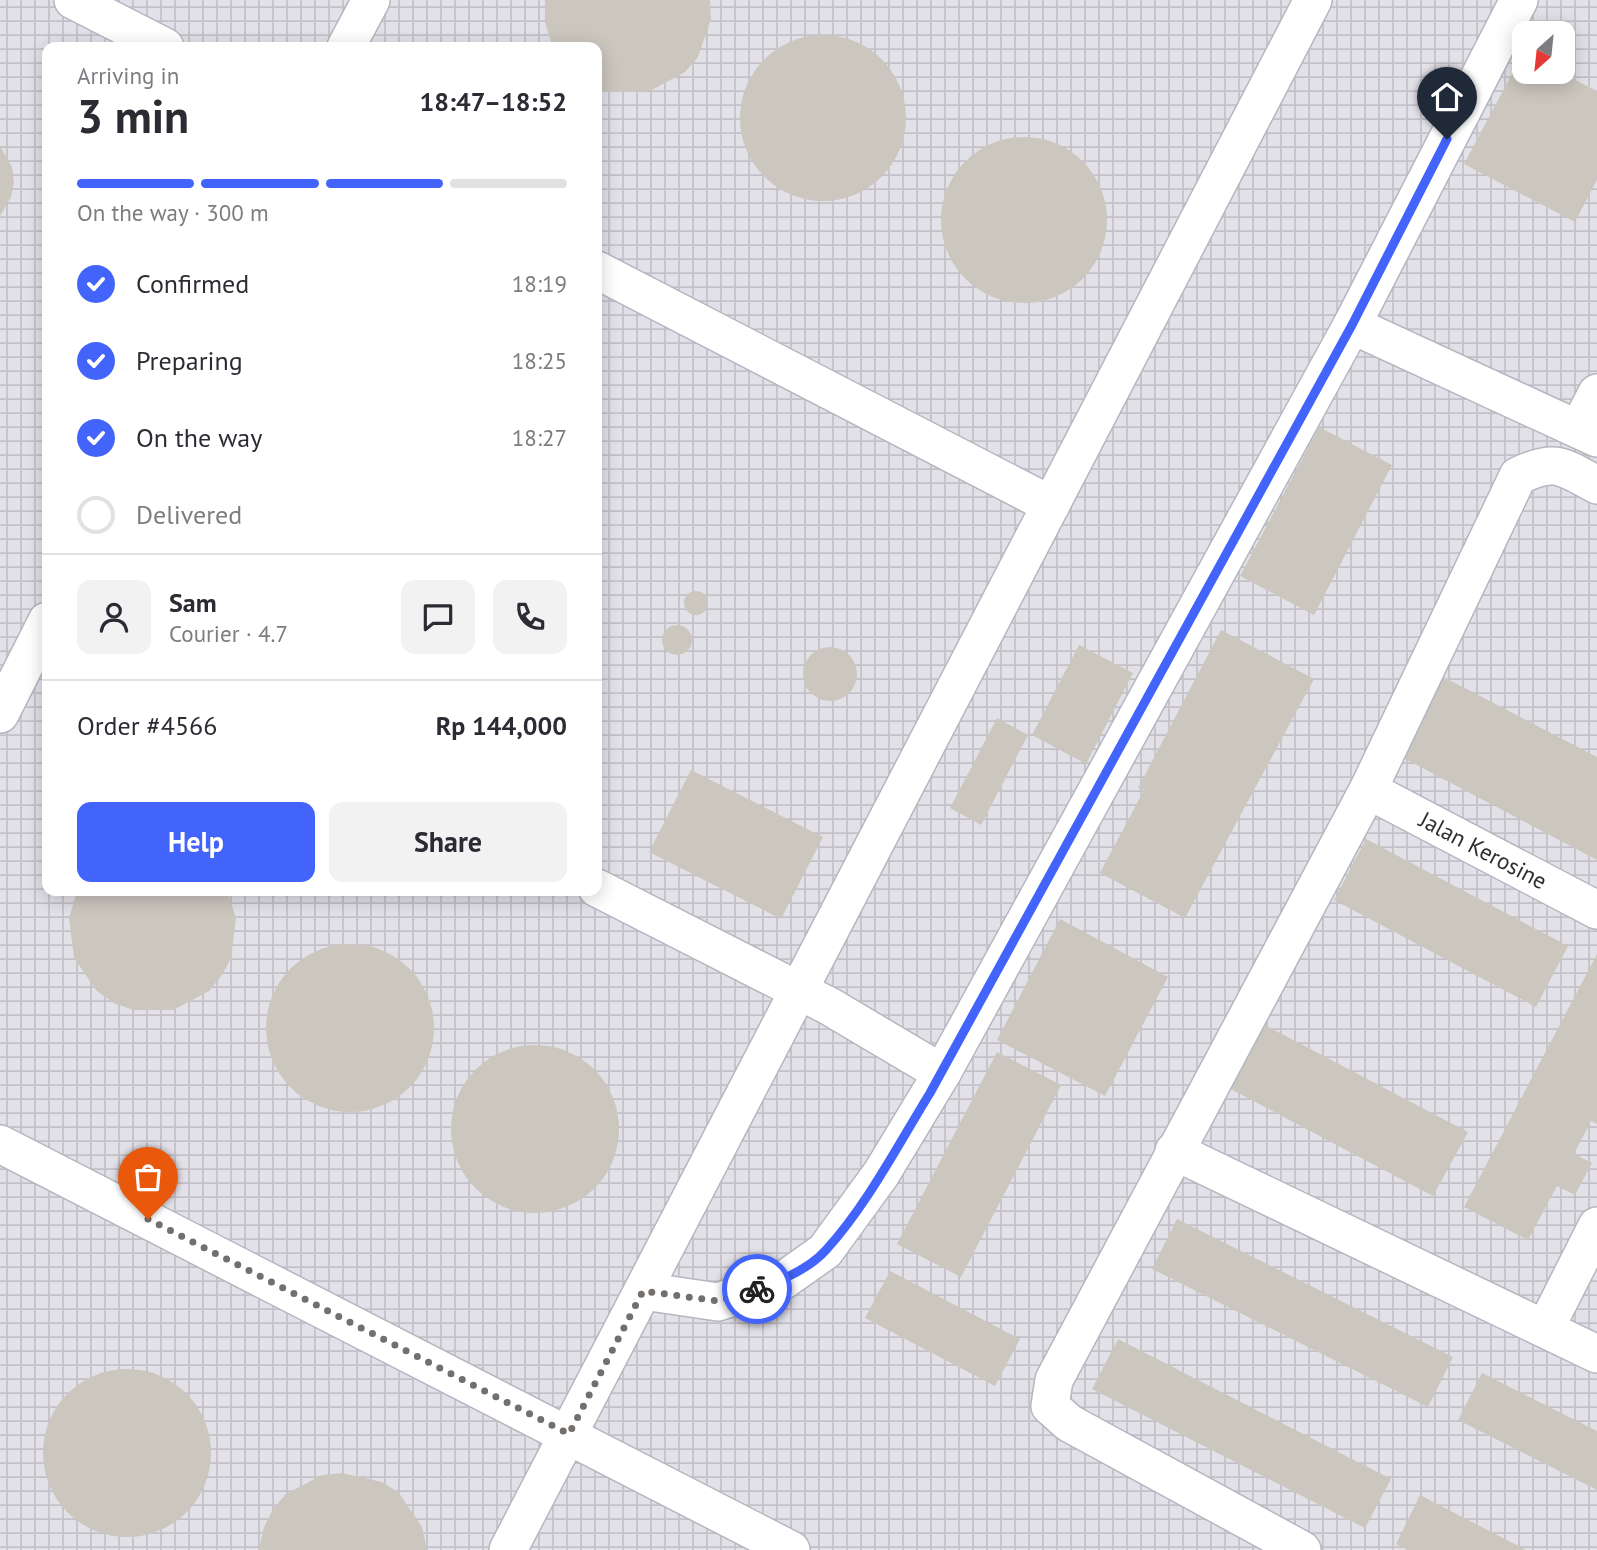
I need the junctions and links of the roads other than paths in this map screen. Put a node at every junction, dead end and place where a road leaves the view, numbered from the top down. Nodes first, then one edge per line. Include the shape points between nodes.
1 (73, 0) edge
2 (371, 0) edge
3 (1313, 0) edge
4 (1519, 0) edge
5 (155, 42) edge
6 (349, 42) edge
7 (602, 273) edge
8 (1352, 325) junction
9 (1597, 393) edge
10 (1588, 433) edge
11 (1582, 476) edge
12 (1051, 505) junction
13 (42, 631) edge
14 (0, 714) edge
15 (1368, 790) junction
16 (602, 891) edge
17 (1597, 909) edge
18 (798, 992) junction
19 (942, 1073) junction
20 (0, 1144) edge
21 (1174, 1150) junction
22 (1597, 1226) edge
23 (643, 1291) junction
24 (1546, 1327) junction
25 (1597, 1354) edge
26 (569, 1434) junction
27 (508, 1550) edge
28 (791, 1550) edge
29 (1302, 1550) edge

1 - 5 lane
2 - 6 lane
3 - 12 lane
4 - 8 lane
7 - 12 lane
8 - 10 lane
8 - 19 lane
9 - 10 lane
11 - 15 lane via 1542,464 1518,476
12 - 18 lane
13 - 14 lane
15 - 17 lane, Jalan Kerosine
15 - 21 lane
16 - 18 lane
18 - 19 lane
18 - 23 lane
19 - 23 lane via 881,1174 825,1251 784,1280 718,1301
20 - 26 lane
21 - 24 lane
21 - 29 lane via 1054,1380 1050,1406 1090,1437
22 - 24 lane
23 - 26 lane
24 - 25 lane
26 - 27 lane
26 - 28 lane

